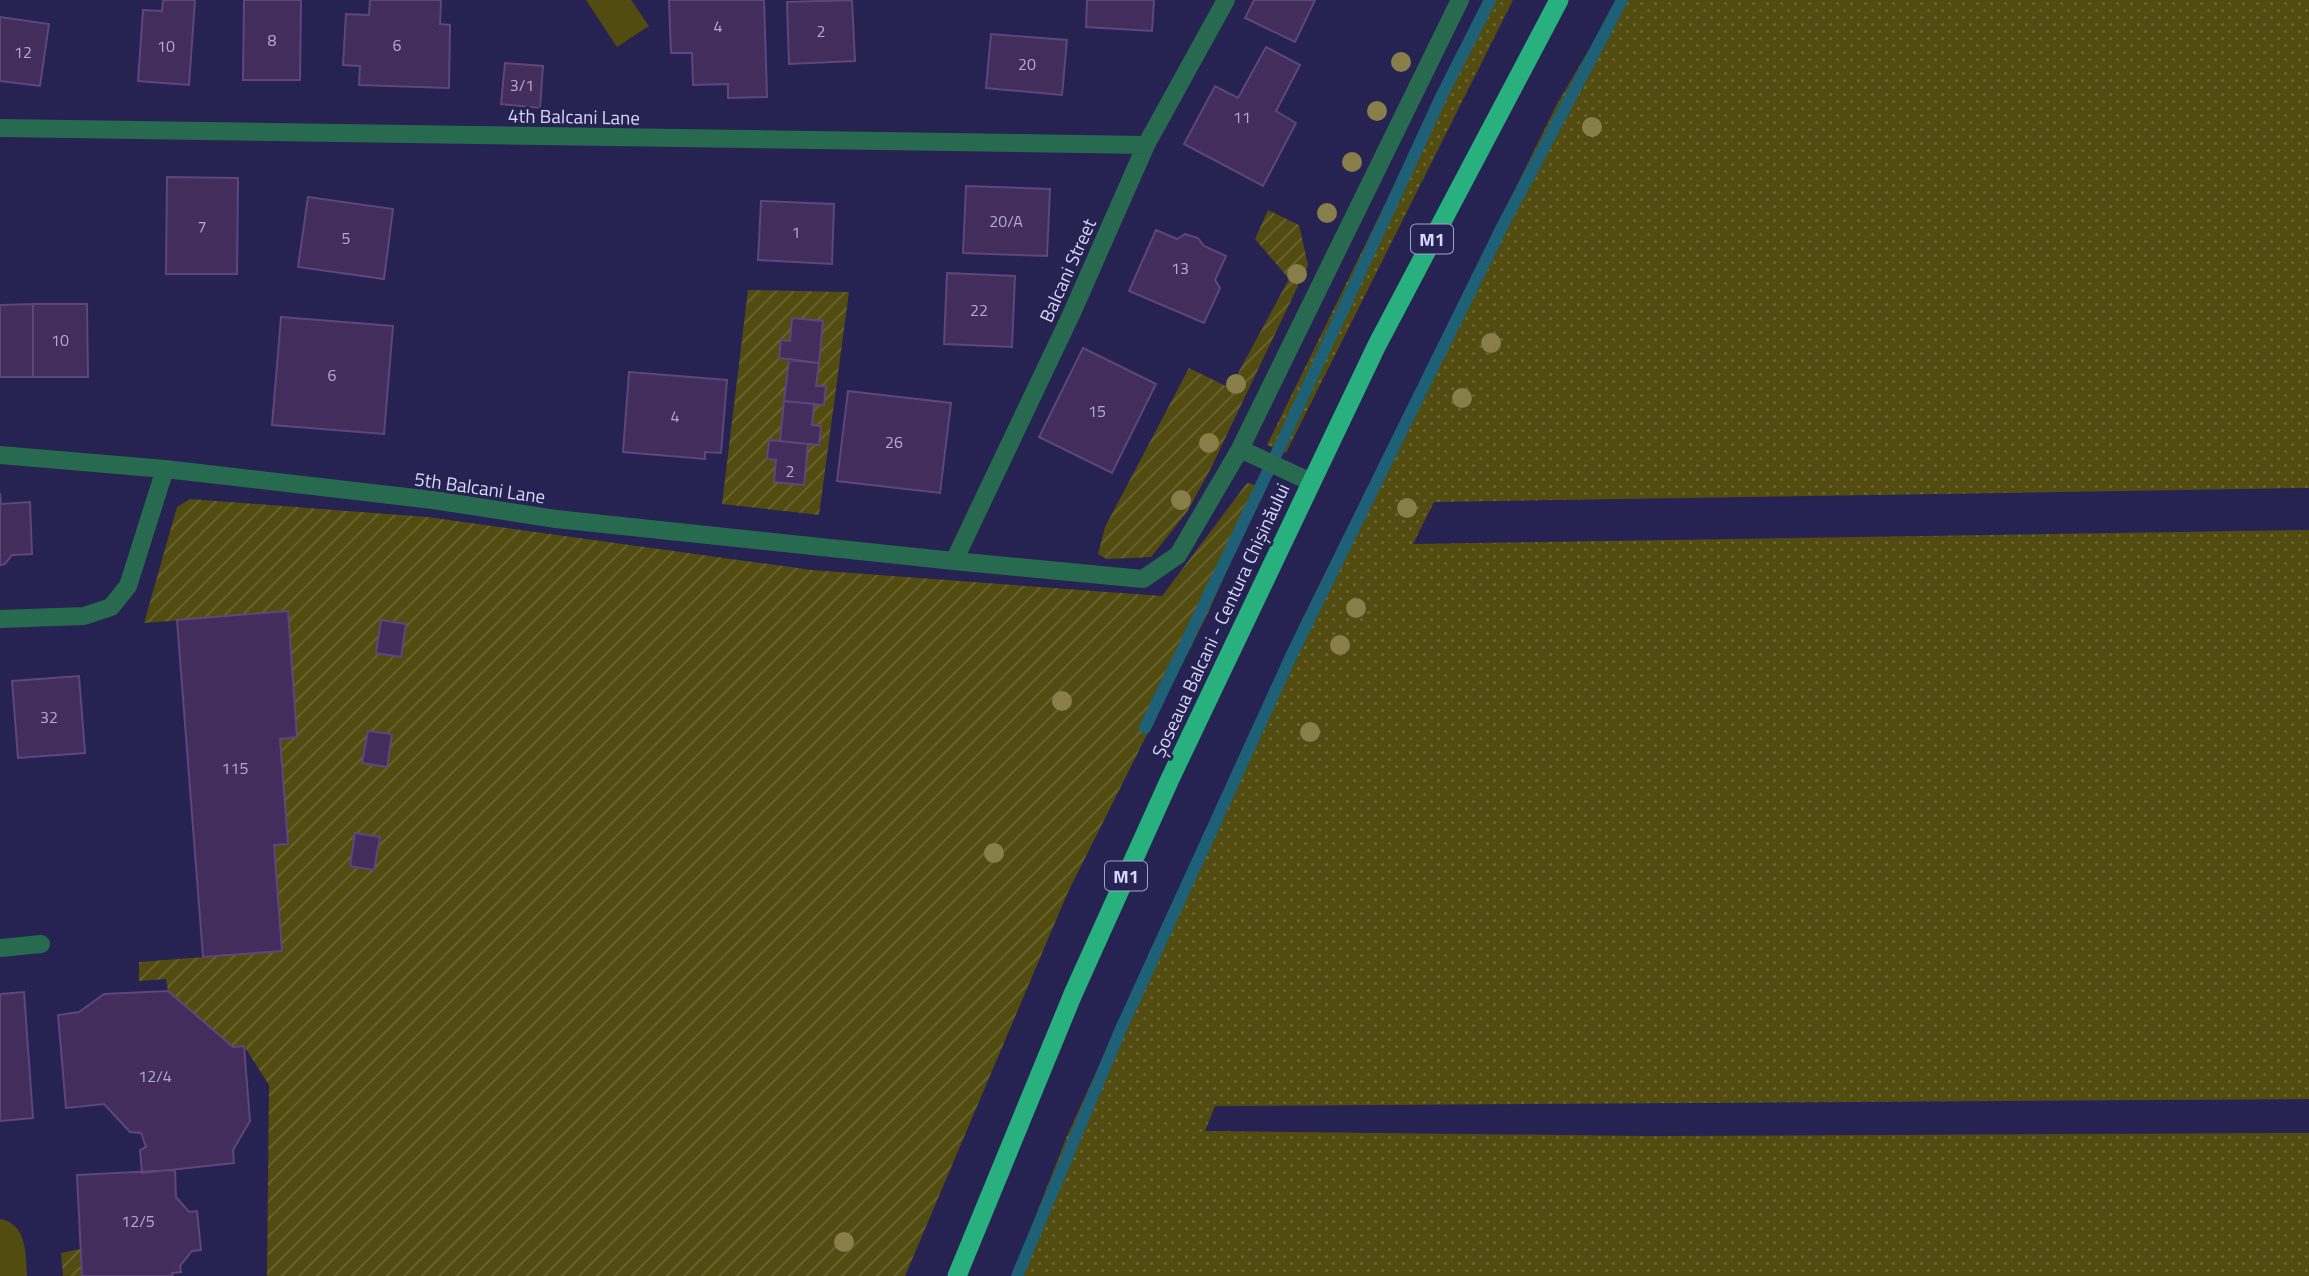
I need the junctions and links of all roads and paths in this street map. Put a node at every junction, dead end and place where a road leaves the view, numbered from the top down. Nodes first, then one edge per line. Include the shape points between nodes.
1 (1226, 0) edge
2 (1460, 0) edge
3 (1559, 0) edge
4 (0, 128) edge
5 (1146, 145) junction
6 (1248, 453) junction
7 (0, 455) edge
8 (165, 469) junction
9 (1311, 482) junction
10 (954, 561) junction
11 (0, 619) edge
12 (41, 944) dead end
13 (0, 948) edge
14 (957, 1276) edge

1 - 5 street, Balcani Street
2 - 6 street, 5th Balcani Lane
3 - 9 highway, Șoseaua Balcani - Centura Chișinăului / M1 via 1377,345
4 - 5 street, 4th Balcani Lane
5 - 10 street, Balcani Street
6 - 9 street
6 - 10 street, 5th Balcani Lane via 1178,555 1143,579
7 - 8 street, 5th Balcani Lane
8 - 10 street, 5th Balcani Lane via 556,519
8 - 11 street via 128,586 111,607 84,616
9 - 14 highway, Șoseaua Balcani - Centura Chișinăului / M1 via 1073,994
12 - 13 street

